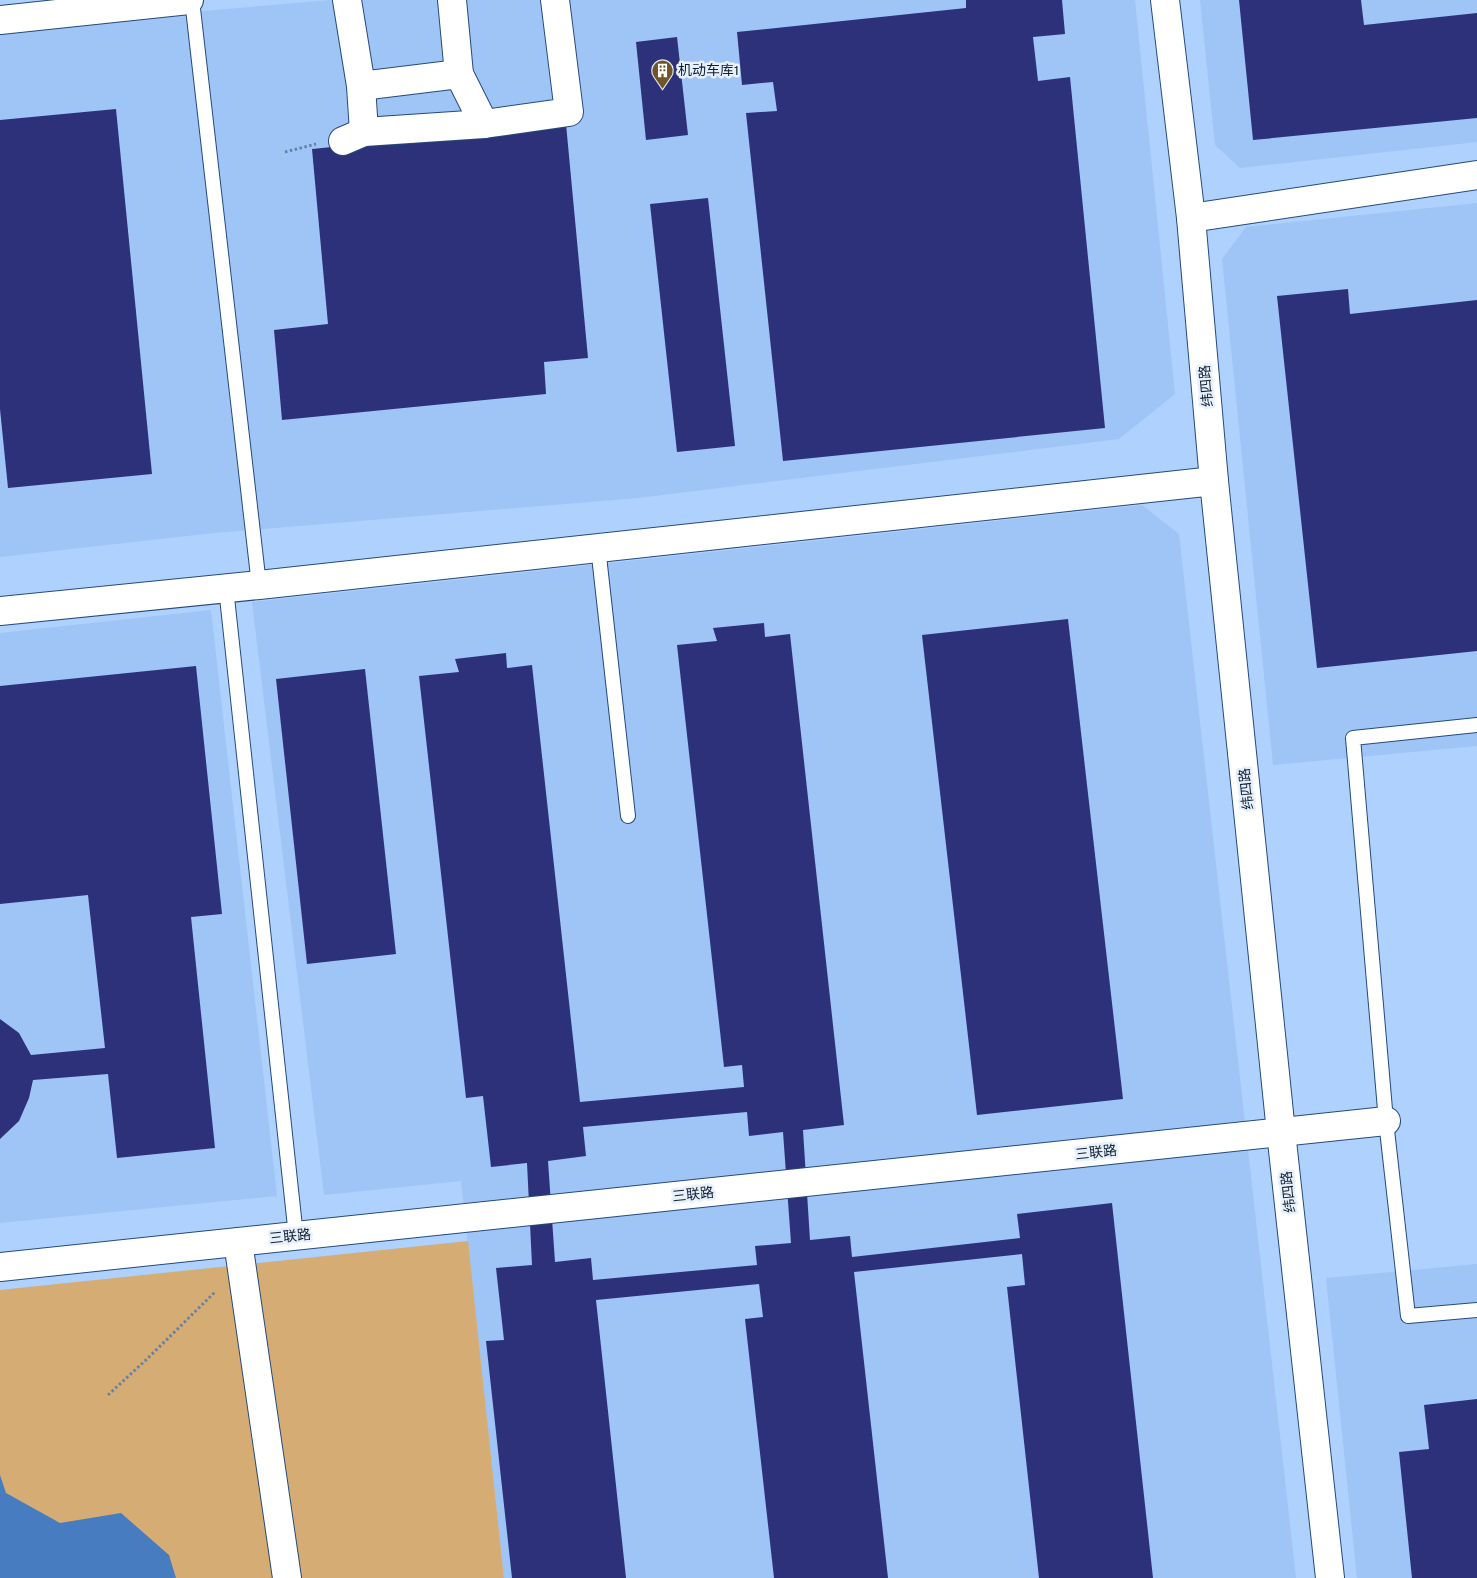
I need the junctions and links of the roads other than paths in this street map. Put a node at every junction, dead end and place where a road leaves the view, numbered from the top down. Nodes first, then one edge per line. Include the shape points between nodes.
1 (190, 0) edge
2 (346, 0) edge
3 (452, 0) edge
4 (555, 0) edge
5 (1165, 0) edge
6 (0, 20) edge
7 (460, 74) junction
8 (361, 86) junction
9 (484, 124) junction
10 (1477, 175) edge
11 (1191, 218) junction
12 (1214, 480) junction
13 (598, 548) junction
14 (259, 585) junction
15 (226, 588) junction
16 (0, 611) edge
17 (1477, 725) edge
18 (628, 816) dead end
19 (1386, 1121) junction
20 (1281, 1132) junction
21 (296, 1236) junction
22 (238, 1242) junction
23 (0, 1267) edge
24 (1477, 1310) edge
25 (287, 1578) edge
26 (1330, 1578) edge

1 - 6 street
1 - 14 lane
2 - 8 street
3 - 7 street
4 - 9 street via 569,112
5 - 11 street, 纬四路
7 - 8 street
7 - 9 street
8 - 9 street via 353,137
10 - 11 street
11 - 12 street, 纬四路
12 - 13 street
12 - 20 street, 纬四路
13 - 14 street
13 - 18 lane
14 - 15 street
15 - 16 street
15 - 21 lane
17 - 19 lane via 1354,738
19 - 20 street, 三联路
19 - 24 lane via 1408,1316
20 - 21 street, 三联路
20 - 26 street, 纬四路
21 - 22 street, 三联路
22 - 23 street, 三联路
22 - 25 street

